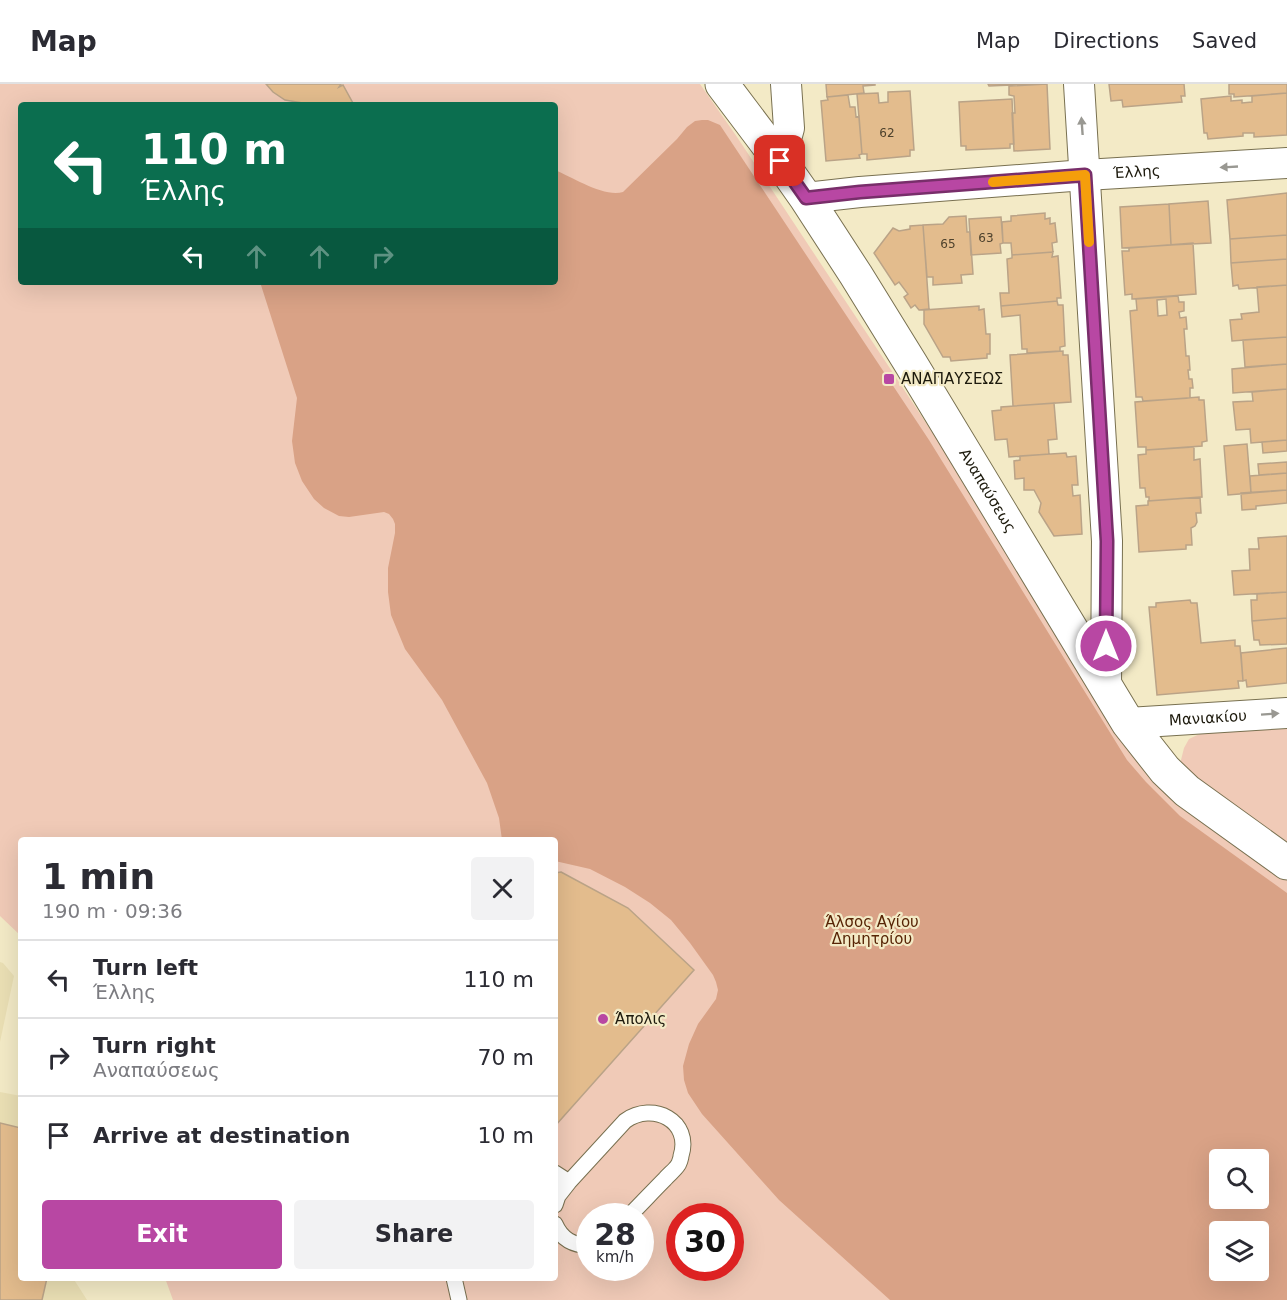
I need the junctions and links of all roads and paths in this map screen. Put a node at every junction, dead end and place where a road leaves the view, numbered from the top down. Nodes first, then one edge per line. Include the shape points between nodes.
1 (722, 84) edge
2 (786, 84) edge
3 (1079, 84) edge
4 (780, 161) junction
5 (1287, 163) edge
6 (1085, 175) junction
7 (806, 198) junction
8 (1106, 688) junction
9 (1287, 713) edge
10 (1128, 723) junction
11 (1287, 863) edge
12 (558, 1175) edge
13 (569, 1182) junction
14 (558, 1196) edge
15 (642, 1203) edge
16 (558, 1230) edge
17 (576, 1245) edge
18 (455, 1281) edge
19 (459, 1300) edge

1 - 4 street, Αναπαύσεως
2 - 4 street via 789,128
6 -> 3 street
4 - 7 street, Αναπαύσεως
5 -> 6 street, Έλλης
6 - 7 street, Έλλης
6 - 8 street via 1107,541
7 - 8 street, Αναπαύσεως
8 - 10 street, Αναπαύσεως
10 -> 9 street, Μανιακίου
10 - 11 street, Αναπαύσεως via 1187,791
12 - 13 lane
13 - 14 lane
13 - 15 lane via 625,1120 644,1112 655,1113 678,1128 683,1149 679,1164
16 - 17 lane
18 - 19 lane

